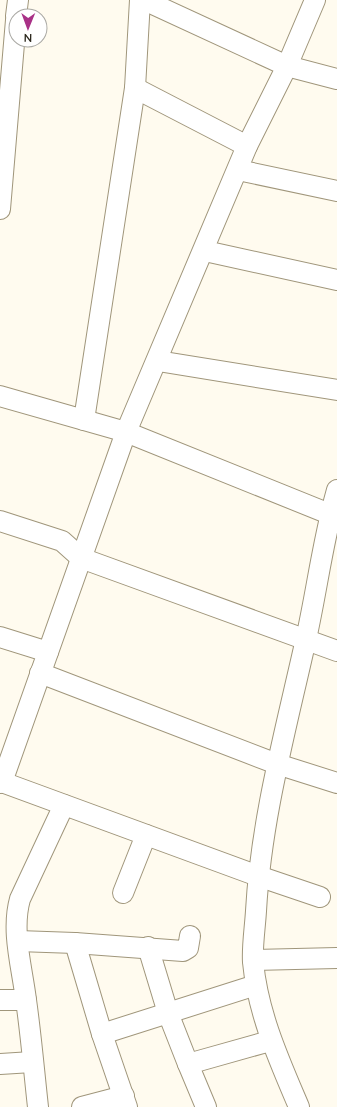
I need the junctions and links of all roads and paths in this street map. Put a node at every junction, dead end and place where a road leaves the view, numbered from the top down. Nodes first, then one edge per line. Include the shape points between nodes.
1 (140, 0) edge
2 (144, 0) edge
3 (315, 0) edge
4 (14, 48) edge
5 (287, 66) junction
6 (337, 79) edge
7 (135, 88) junction
8 (247, 146) junction
9 (238, 170) junction
10 (337, 191) edge
11 (0, 209) edge
12 (205, 251) junction
13 (337, 280) edge
14 (158, 361) junction
15 (337, 390) edge
16 (0, 396) edge
17 (84, 420) junction
18 (126, 432) junction
19 (337, 490) edge
20 (334, 516) edge
21 (0, 521) edge
22 (81, 558) junction
23 (0, 637) edge
24 (306, 639) junction
25 (337, 651) edge
26 (48, 652) junction
27 (40, 673) junction
28 (277, 764) junction
29 (1, 782) edge
30 (337, 783) edge
31 (64, 805) junction
32 (146, 835) junction
33 (258, 876) junction
34 (123, 893) dead end
35 (320, 897) dead end
36 (190, 936) dead end
37 (18, 942) junction
38 (75, 943) junction
39 (148, 947) junction
40 (337, 958) edge
41 (253, 960) junction
42 (256, 985) junction
43 (0, 1000) edge
44 (26, 1000) junction
45 (168, 1013) junction
46 (102, 1034) junction
47 (270, 1041) junction
48 (32, 1062) junction
49 (0, 1064) edge
50 (188, 1064) junction
51 (126, 1102) edge
52 (38, 1107) edge
53 (82, 1107) edge
54 (206, 1107) edge
55 (299, 1107) edge

1 - 7 street
2 - 5 street
3 - 5 street
4 - 11 street
5 - 6 street
5 - 8 street
7 - 8 street
7 - 17 street
8 - 9 street
9 - 10 street
9 - 12 street
12 - 13 street
12 - 14 street
14 - 15 street
14 - 18 street
16 - 17 street
17 - 18 street
18 - 20 street
18 - 22 street
19 - 20 street
20 - 24 street
21 - 22 street via 62,541
22 - 24 street
22 - 26 street
23 - 26 street
24 - 25 street
24 - 28 street
26 - 27 street
27 - 28 street
27 - 29 street
28 - 30 street
28 - 33 street
29 - 31 street
31 - 32 street
31 - 37 street via 20,899 17,908
32 - 33 street
32 - 34 street
33 - 35 street
33 - 41 street
36 - 39 street via 188,948 183,951
37 - 38 street
37 - 44 street
38 - 39 street
38 - 46 street
39 - 45 street
40 - 41 street
41 - 42 street
42 - 45 street
42 - 47 street
43 - 44 street
44 - 48 street
45 - 46 street
45 - 50 street
46 - 51 street
47 - 50 street
47 - 55 street
48 - 49 street
48 - 52 street
50 - 54 street
51 - 53 street

